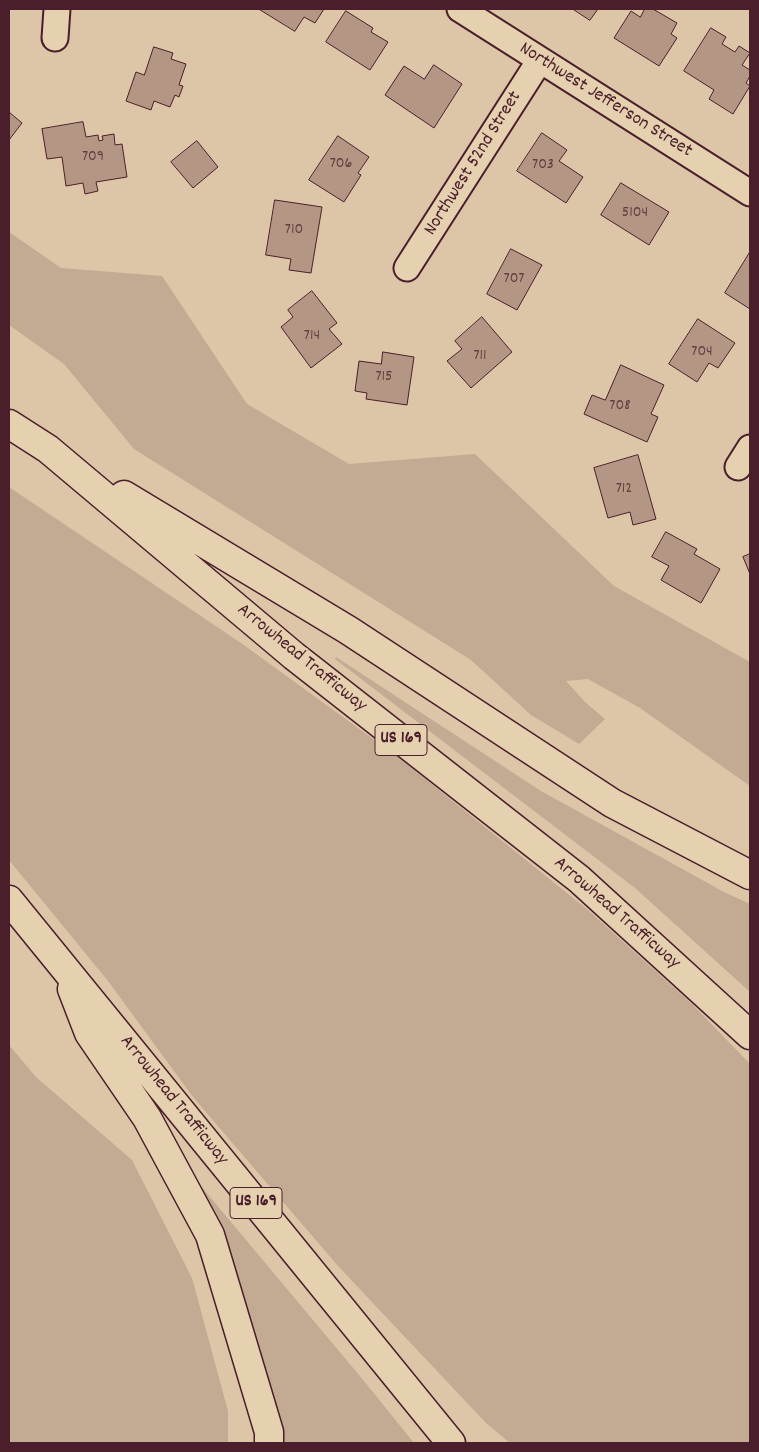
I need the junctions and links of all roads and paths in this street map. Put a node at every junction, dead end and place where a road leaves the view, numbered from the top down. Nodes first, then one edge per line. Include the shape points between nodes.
1 (57, 9) edge
2 (460, 9) edge
3 (56, 38) dead end
4 (540, 60) junction
5 (750, 193) edge
6 (407, 268) dead end
7 (9, 424) edge
8 (48, 449) junction
9 (750, 875) edge
10 (9, 900) edge
11 (63, 966) junction
12 (750, 1035) edge
13 (451, 1442) edge
14 (269, 1443) edge

1 - 3 street
2 - 4 street, Northwest Jefferson Street
4 - 5 street, Northwest Jefferson Street
4 - 6 street, Northwest 52nd Street
7 - 8 highway, Arrowhead Trafficway / US 169
8 - 9 highway via 348,630 612,803
8 - 12 highway, Arrowhead Trafficway / US 169 via 294,656 579,879
10 - 11 highway, Arrowhead Trafficway / US 169
11 - 13 highway, Arrowhead Trafficway / US 169
11 - 14 highway via 89,1033 146,1118 210,1235 269,1432

